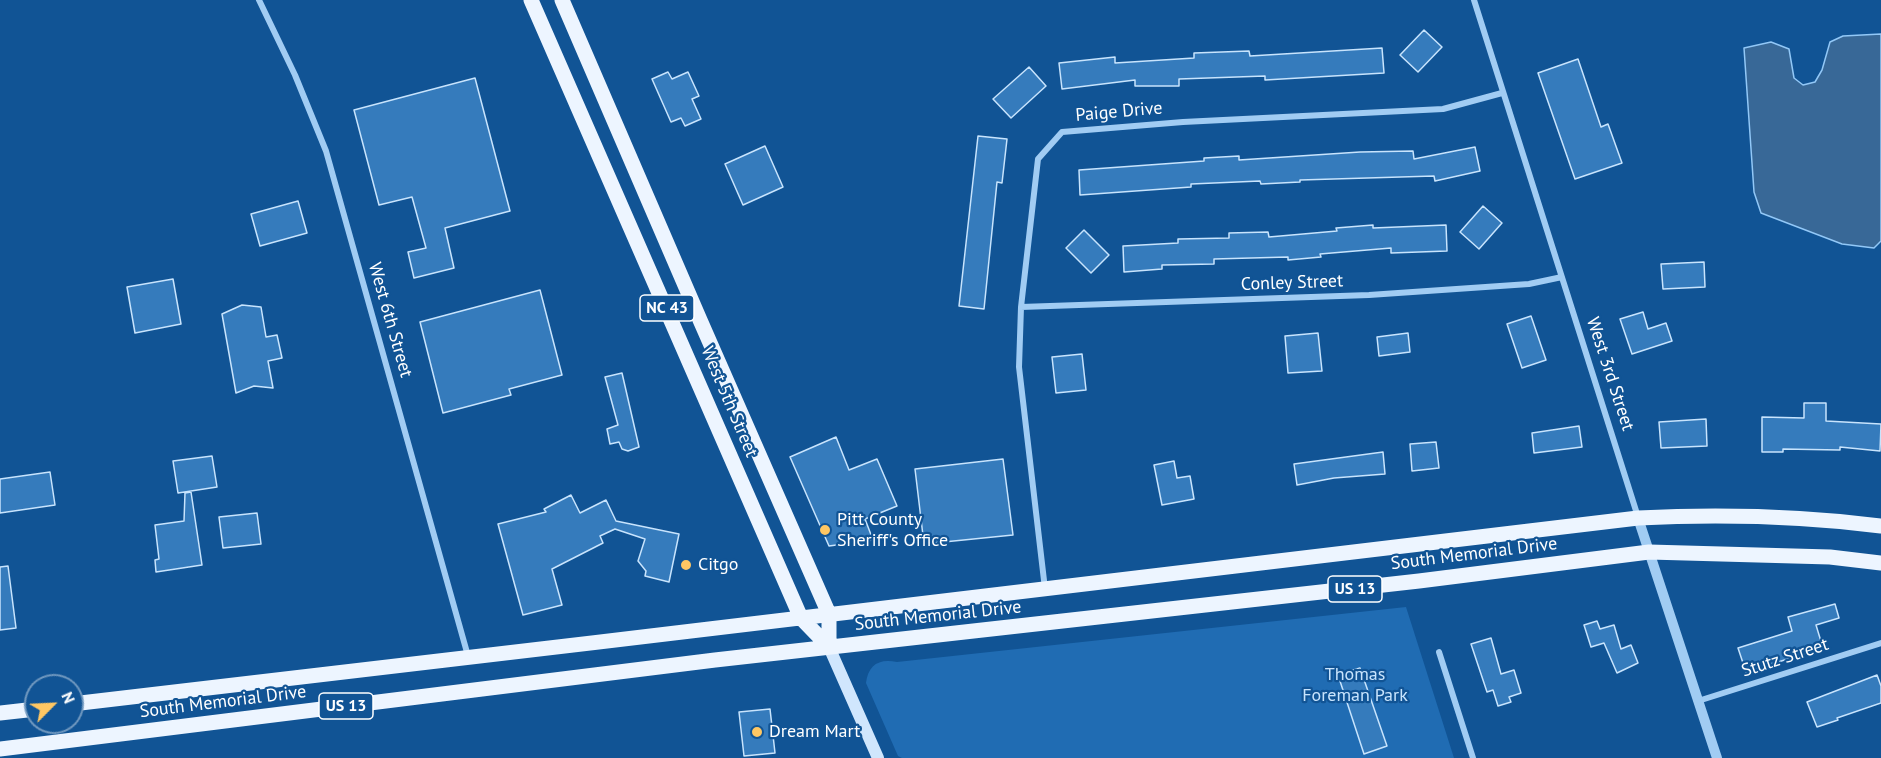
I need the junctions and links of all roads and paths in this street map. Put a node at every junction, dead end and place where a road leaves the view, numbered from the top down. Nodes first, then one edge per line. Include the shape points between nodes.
1 (259, 0) edge
2 (531, 0) edge
3 (562, 0) edge
4 (1474, 0) edge
5 (1502, 93) junction
6 (1562, 277) junction
7 (1022, 307) junction
8 (1638, 518) junction
9 (1881, 526) edge
10 (1649, 552) junction
11 (1881, 564) edge
12 (1045, 590) junction
13 (829, 614) junction
14 (801, 618) junction
15 (1881, 643) edge
16 (829, 647) junction
17 (1439, 652) dead end
18 (468, 657) junction
19 (1698, 701) junction
20 (84, 703) edge
21 (24, 710) edge
22 (0, 713) edge
23 (0, 749) edge
24 (878, 758) edge
25 (1473, 758) edge
26 (1717, 758) edge

1 - 18 street, West 6th Street via 326,151
2 - 14 main road, West 5th Street / NC 43
3 - 13 main road, West 5th Street / NC 43
4 - 5 street, West 3rd Street
5 - 6 street, West 3rd Street
5 - 7 street, Paige Drive via 1443,109 1062,132 1038,159
6 - 7 street, Conley Street via 1529,284 1369,295
6 - 8 street, West 3rd Street
7 - 12 street, Paige Drive via 1019,367
8 - 9 main road, South Memorial Drive / US 13 via 1687,515
8 - 10 street, West 3rd Street
8 - 12 main road, South Memorial Drive / US 13
10 - 11 main road, South Memorial Drive / US 13 via 1830,557
10 - 16 main road, South Memorial Drive / US 13 via 1419,582
10 - 19 street, West 3rd Street
12 - 13 main road, South Memorial Drive / US 13
13 - 14 main road, South Memorial Drive / US 13
13 - 16 main road, West 5th Street / NC 43
14 - 16 main road, West 5th Street
14 - 18 main road, South Memorial Drive / US 13
15 - 19 street, Stutz Street
16 - 23 main road, South Memorial Drive / US 13
16 - 24 main road, West 5th Street
17 - 25 street
18 - 20 main road, South Memorial Drive / US 13
19 - 26 street, West 3rd Street
21 - 22 main road

